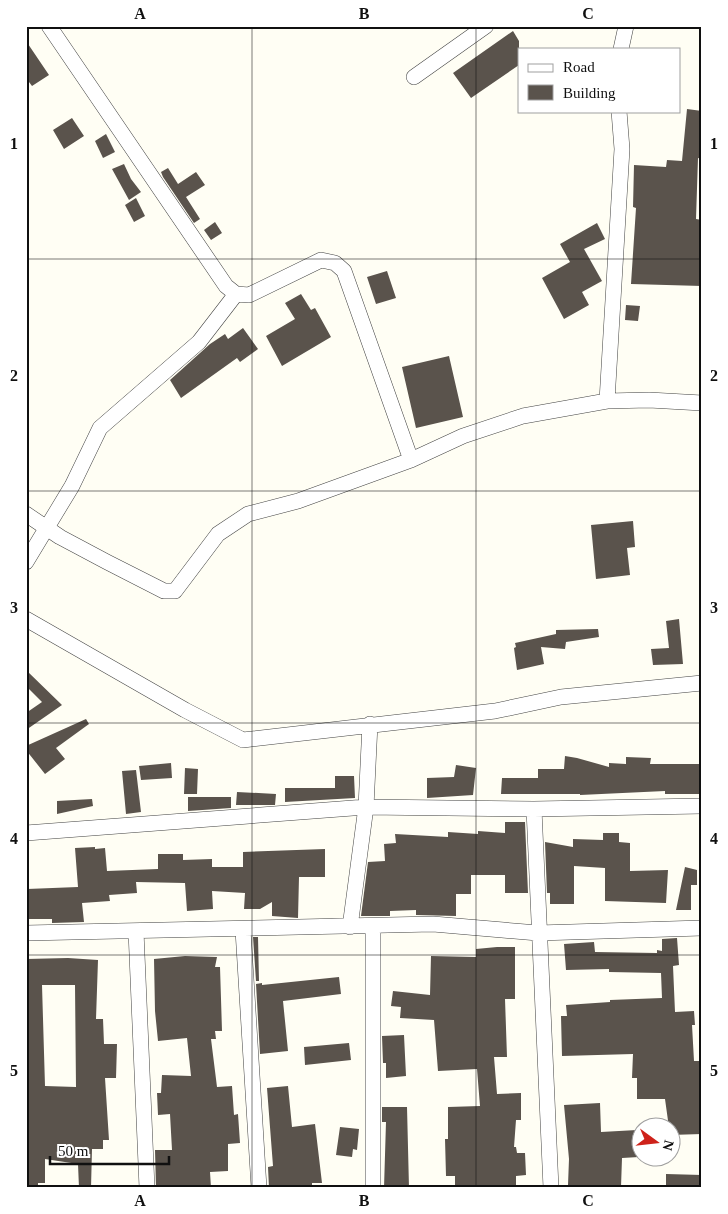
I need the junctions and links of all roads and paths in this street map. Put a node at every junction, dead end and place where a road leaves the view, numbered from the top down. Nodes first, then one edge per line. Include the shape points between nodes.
1 (49, 26) edge
2 (486, 26) edge
3 (626, 26) edge
4 (621, 48) edge
5 (414, 77) dead end
6 (619, 112) edge
7 (236, 294) junction
8 (607, 402) junction
9 (702, 403) edge
10 (411, 460) junction
11 (26, 514) edge
12 (47, 528) junction
13 (26, 562) edge
14 (26, 618) edge
15 (702, 683) edge
16 (370, 724) junction
17 (702, 806) edge
18 (366, 807) junction
19 (534, 809) junction
20 (26, 833) edge
21 (350, 927) junction
22 (373, 927) junction
23 (702, 928) edge
24 (243, 930) junction
25 (136, 931) junction
26 (26, 933) edge
27 (538, 934) junction
28 (147, 1188) edge
29 (259, 1188) edge
30 (373, 1188) edge
31 (551, 1188) edge

1 - 7 street via 226,286
2 - 5 street
3 - 4 street
6 - 8 street via 622,149
7 - 10 street via 249,295 321,260 335,263 344,271
7 - 12 street via 199,342 100,428
8 - 9 street
8 - 10 street via 523,416 463,436
10 - 12 street via 298,501 248,514 218,534 175,591 164,591
11 - 12 street
12 - 13 street
14 - 16 street via 243,740
15 - 16 street via 561,697 495,711
16 - 18 street
17 - 19 street
18 - 19 street
18 - 20 street
18 - 21 street
19 - 27 street
21 - 22 street
21 - 24 street
22 - 27 street via 433,924
22 - 30 street
23 - 27 street
24 - 25 street
24 - 29 street
25 - 26 street
25 - 28 street
27 - 31 street

